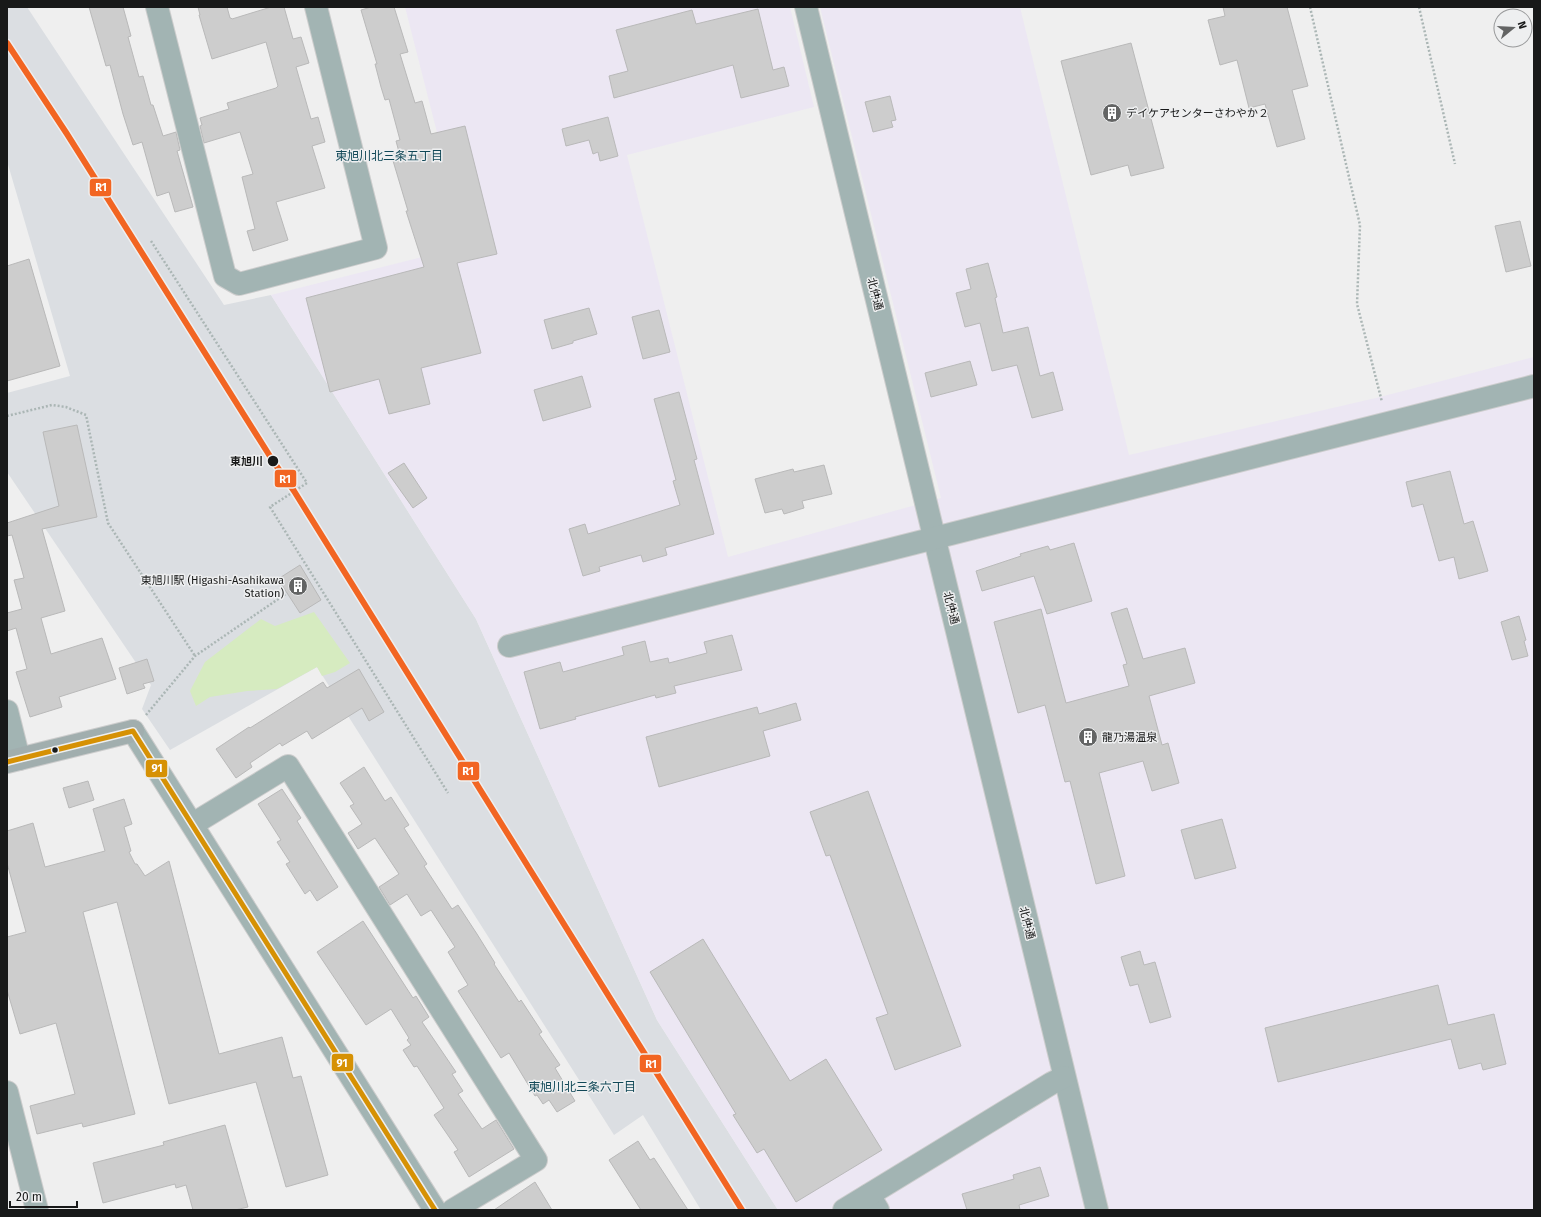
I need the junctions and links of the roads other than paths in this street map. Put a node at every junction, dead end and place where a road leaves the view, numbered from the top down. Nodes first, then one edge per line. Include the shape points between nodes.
1 (157, 7) edge
2 (316, 7) edge
3 (806, 7) edge
4 (1534, 386) edge
5 (934, 538) junction
6 (509, 646) dead end
7 (7, 711) edge
8 (133, 731) joint
9 (13, 761) edge
10 (193, 824) junction
11 (1064, 1077) junction
12 (7, 1092) edge
13 (874, 1202) edge
14 (37, 1210) edge
15 (435, 1210) edge
16 (453, 1210) edge
17 (844, 1210) edge
18 (1097, 1210) edge

1 - 2 street via 225,276 239,284 376,248
3 - 5 street, 北仲通
4 - 5 street
5 - 6 street
5 - 11 street, 北仲通
7 - 9 street
8 - 9 main road
8 - 10 street
10 - 15 street
10 - 16 street via 288,766 536,1160
11 - 13 street
11 - 18 street, 北仲通
12 - 14 street
13 - 17 street

